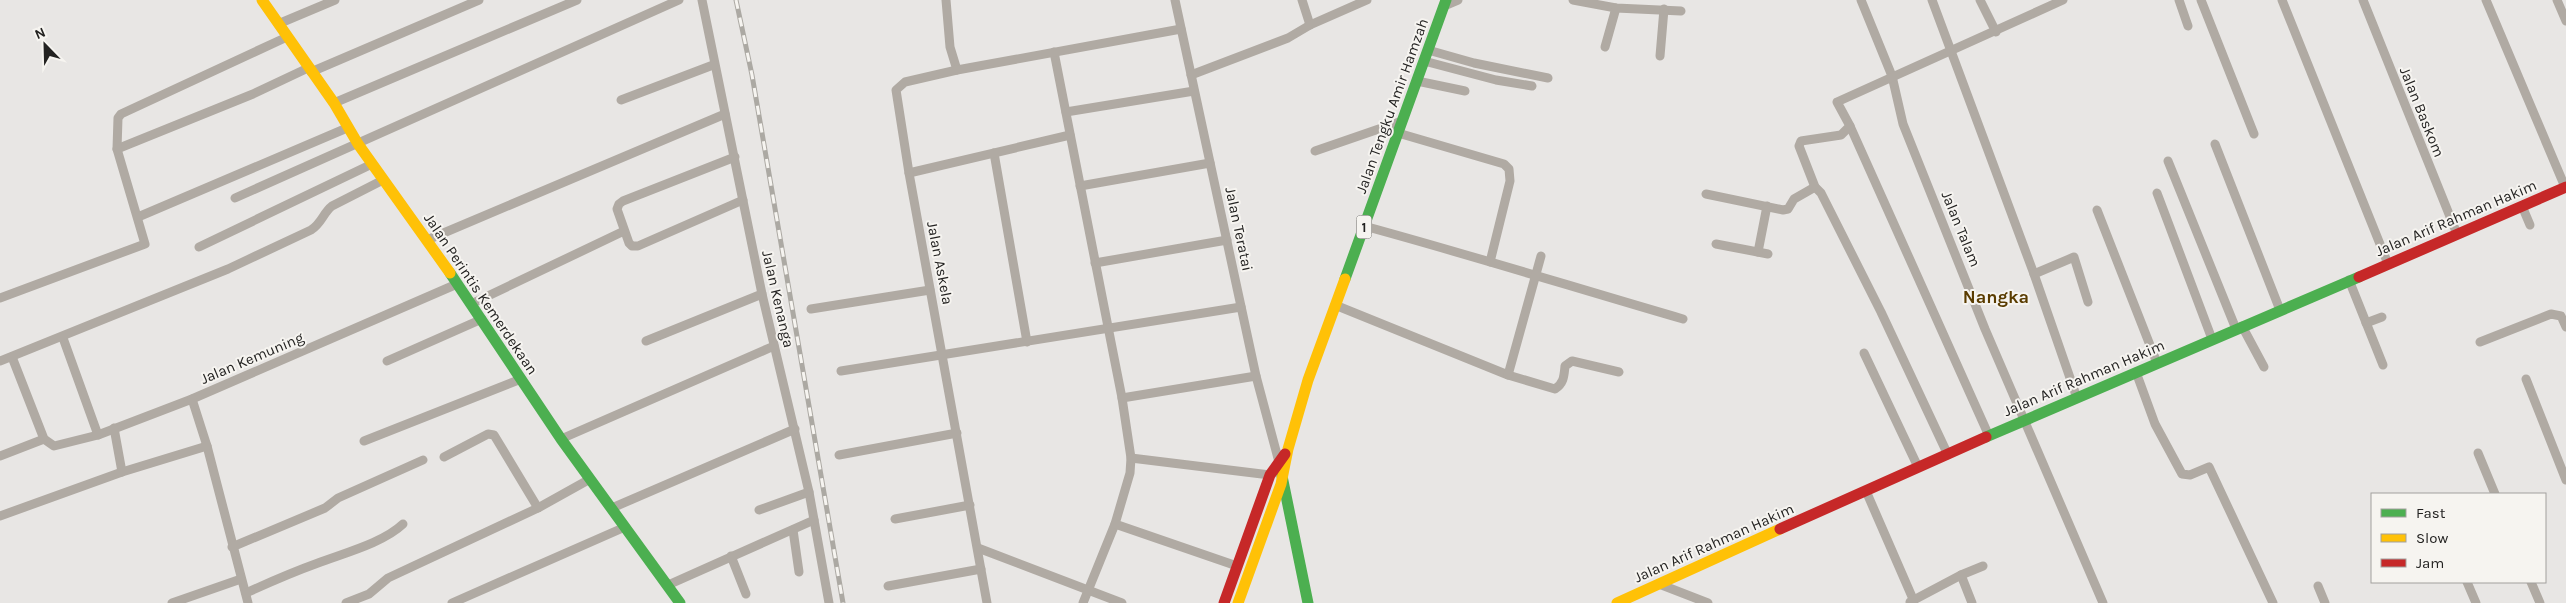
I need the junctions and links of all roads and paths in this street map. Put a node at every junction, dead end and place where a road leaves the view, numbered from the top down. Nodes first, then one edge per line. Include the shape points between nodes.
1 (262, 0) edge
2 (335, 0) edge
3 (478, 0) edge
4 (577, 0) edge
5 (679, 0) edge
6 (702, 0) edge
7 (946, 0) edge
8 (1175, 0) edge
9 (1302, 0) edge
10 (1367, 0) edge
11 (1458, 0) edge
12 (1573, 0) edge
13 (1862, 0) edge
14 (1932, 0) edge
15 (1980, 0) edge
16 (2064, 0) edge
17 (2179, 0) edge
18 (2201, 0) edge
19 (2282, 0) edge
20 (2362, 0) edge
21 (2486, 0) edge
22 (2557, 0) edge
23 (1445, 3) edge
24 (1616, 8) junction
25 (1664, 9) junction
26 (1681, 11) dead end
27 (2566, 21) edge
28 (278, 24) junction
29 (1310, 25) junction
30 (2188, 26) dead end
31 (1181, 29) junction
32 (1996, 32) junction
33 (287, 38) junction
34 (1605, 47) dead end
35 (1054, 52) junction
36 (1951, 52) junction
37 (1426, 55) junction
38 (1660, 56) dead end
39 (714, 65) junction
40 (309, 70) junction
41 (957, 70) junction
42 (1191, 75) junction
43 (1892, 76) junction
44 (1548, 78) dead end
45 (1417, 81) junction
46 (1532, 86) dead end
47 (1194, 91) junction
48 (1465, 91) dead end
49 (621, 100) dead end
50 (334, 103) junction
51 (1066, 112) junction
52 (724, 114) junction
53 (1402, 121) junction
54 (1850, 126) junction
55 (347, 128) junction
56 (1398, 133) junction
57 (2254, 134) dead end
58 (1070, 135) junction
59 (358, 144) junction
60 (2215, 144) dead end
61 (117, 149) junction
62 (1315, 151) dead end
63 (994, 152) junction
64 (735, 157) junction
65 (2168, 161) dead end
66 (1210, 163) junction
67 (372, 164) junction
68 (909, 173) junction
69 (383, 180) junction
70 (1080, 186) junction
71 (1815, 187) junction
72 (2566, 187) edge
73 (2157, 192) dead end
74 (1706, 194) dead end
75 (236, 198) dead end
76 (743, 200) junction
77 (1767, 206) junction
78 (2522, 206) junction
79 (2097, 210) dead end
80 (138, 217) junction
81 (2530, 225) dead end
82 (1364, 226) junction
83 (624, 231) junction
84 (2457, 234) junction
85 (427, 240) junction
86 (1227, 240) junction
87 (1716, 244) dead end
88 (199, 246) dead end
89 (1758, 252) junction
90 (1768, 254) dead end
91 (1541, 256) dead end
92 (1490, 262) junction
93 (1095, 263) junction
94 (2388, 264) junction
95 (2034, 274) junction
96 (1536, 277) junction
97 (2349, 280) junction
98 (458, 284) junction
99 (930, 290) junction
100 (762, 294) junction
101 (0, 298) edge
102 (2088, 302) dead end
103 (472, 304) junction
104 (1335, 306) junction
105 (1241, 307) junction
106 (811, 309) dead end
107 (2280, 310) junction
108 (2382, 317) dead end
109 (482, 319) junction
110 (1683, 319) dead end
111 (2366, 323) junction
112 (2566, 327) edge
113 (2239, 328) junction
114 (1107, 329) junction
115 (63, 338) junction
116 (2212, 339) junction
117 (646, 341) dead end
118 (1027, 342) junction
119 (2480, 342) dead end
120 (774, 346) junction
121 (1864, 353) dead end
122 (943, 355) junction
123 (12, 357) junction
124 (0, 361) edge
125 (388, 361) dead end
126 (2157, 363) junction
127 (2383, 365) dead end
128 (2264, 367) dead end
129 (841, 371) dead end
130 (1619, 372) dead end
131 (2136, 372) junction
132 (1508, 375) junction
133 (1256, 376) junction
134 (521, 379) junction
135 (2526, 379) dead end
136 (1122, 398) junction
137 (2077, 398) junction
138 (192, 399) junction
139 (2024, 420) junction
140 (114, 428) junction
141 (795, 429) junction
142 (957, 433) junction
143 (98, 435) junction
144 (1988, 436) junction
145 (44, 439) junction
146 (561, 439) junction
147 (364, 441) dead end
148 (207, 446) junction
149 (1288, 449) junction
150 (2478, 453) dead end
151 (839, 455) dead end
152 (1948, 455) junction
153 (0, 456) edge
154 (444, 457) dead end
155 (1131, 458) junction
156 (423, 460) dead end
157 (1279, 462) junction
158 (1918, 467) junction
159 (122, 472) junction
160 (1270, 475) junction
161 (1282, 477) junction
162 (590, 479) junction
163 (2566, 480) edge
164 (809, 492) junction
165 (1866, 492) junction
166 (2495, 493) edge
167 (970, 505) junction
168 (538, 508) junction
169 (612, 508) junction
170 (759, 510) dead end
171 (0, 516) edge
172 (896, 519) dead end
173 (814, 520) junction
174 (403, 524) dead end
175 (1115, 524) junction
176 (625, 527) junction
177 (793, 530) junction
178 (232, 547) junction
179 (978, 548) junction
180 (731, 556) junction
181 (1237, 566) junction
182 (1983, 566) dead end
183 (981, 569) junction
184 (799, 572) dead end
185 (1961, 575) junction
186 (242, 578) junction
187 (2467, 583) edge
188 (2531, 583) edge
189 (1659, 584) junction
190 (668, 585) junction
191 (888, 586) dead end
192 (2318, 586) dead end
193 (1088, 589) junction
194 (246, 593) junction
195 (746, 594) dead end
196 (1911, 601) edge
197 (1622, 602) edge
198 (172, 603) edge
199 (248, 603) edge
200 (346, 603) edge
201 (452, 603) edge
202 (680, 603) edge
203 (830, 603) edge
204 (987, 603) edge
205 (1083, 603) edge
206 (1122, 603) edge
207 (1224, 603) edge
208 (1238, 603) edge
209 (1308, 603) edge
210 (1708, 603) edge
211 (1972, 603) edge
212 (2103, 603) edge
213 (2273, 603) edge
214 (2325, 603) edge
215 (2476, 603) edge
216 (2540, 603) edge

1 - 28 street, Jalan Perintis Kemerdekaan
2 - 28 street
3 - 40 street
4 - 50 street
5 - 59 street
6 - 39 street, Jalan Kenanga
7 - 41 street via 948,38
8 - 31 street, Jalan Teratai
9 - 29 street
10 - 29 street
11 - 23 street
12 - 24 street
13 - 43 street, Jalan Talam
14 - 36 street
15 - 32 street
16 - 32 street
17 - 30 street
18 - 57 street
19 - 94 street
20 - 84 street, Jalan Baskom
21 - 72 street
22 - 27 street
23 - 37 street, Jalan Tengku Amir Hamzah / 1
24 - 25 street
24 - 34 street
25 - 26 street
25 - 38 street
28 - 33 street, Jalan Perintis Kemerdekaan
29 - 42 street via 1288,38
31 - 35 street, Jalan Askela
31 - 42 street, Jalan Teratai
32 - 36 street
33 - 40 street, Jalan Perintis Kemerdekaan
33 - 61 street via 121,114 118,118
35 - 41 street, Jalan Askela
35 - 51 street
36 - 43 street
36 - 95 street
37 - 44 street
37 - 45 street, Jalan Tengku Amir Hamzah / 1
37 - 46 street via 1496,80
39 - 49 street
39 - 52 street, Jalan Kenanga
40 - 50 street, Jalan Perintis Kemerdekaan
40 - 61 street
41 - 68 street, Jalan Askela via 905,82 896,90
42 - 47 street, Jalan Teratai
43 - 54 street via 1837,102
43 - 139 street, Jalan Talam via 1903,124
45 - 48 street
45 - 53 street, Jalan Tengku Amir Hamzah / 1
47 - 51 street
47 - 66 street, Jalan Teratai
50 - 55 street, Jalan Perintis Kemerdekaan
51 - 58 street
52 - 64 street, Jalan Kenanga
52 - 85 street
53 - 56 street, Jalan Tengku Amir Hamzah / 1
53 - 62 street
54 - 71 street via 1841,135 1800,144
54 - 144 street
55 - 59 street, Jalan Perintis Kemerdekaan
55 - 80 street
56 - 82 street, Jalan Tengku Amir Hamzah / 1
56 - 92 street via 1504,164 1509,169 1510,181
58 - 63 street
58 - 70 street
59 - 67 street, Jalan Perintis Kemerdekaan
59 - 75 street
60 - 107 street
61 - 80 street
63 - 68 street
63 - 118 street
64 - 76 street, Jalan Kenanga
64 - 83 street via 619,204 617,209
65 - 113 street
66 - 70 street
66 - 86 street, Jalan Teratai
67 - 69 street, Jalan Perintis Kemerdekaan
67 - 88 street
68 - 99 street, Jalan Askela
69 - 85 street, Jalan Perintis Kemerdekaan
69 - 115 street via 327,209 318,225 307,232
70 - 93 street
71 - 77 street via 1794,199 1788,209
71 - 152 street via 1821,193 1881,312
72 - 78 street, Jalan Arif Rahman Hakim
73 - 116 street
74 - 77 street
76 - 83 street via 638,246 629,243
76 - 100 street, Jalan Kenanga
77 - 89 street
78 - 81 street
78 - 84 street, Jalan Arif Rahman Hakim
79 - 126 street
80 - 101 street via 145,244
82 - 92 street
82 - 104 street, Jalan Tengku Amir Hamzah / 1
83 - 103 street
84 - 94 street, Jalan Arif Rahman Hakim
85 - 98 street, Jalan Perintis Kemerdekaan
86 - 93 street
86 - 105 street, Jalan Teratai
87 - 89 street
89 - 90 street
91 - 96 street
92 - 96 street
93 - 114 street
94 - 97 street, Jalan Arif Rahman Hakim
95 - 102 street via 2074,257
95 - 137 street
96 - 110 street
96 - 132 street
97 - 107 street, Jalan Arif Rahman Hakim
97 - 111 street
98 - 103 street, Jalan Perintis Kemerdekaan
98 - 138 street, Jalan Kemuning
99 - 106 street
99 - 122 street, Jalan Askela
100 - 117 street
100 - 120 street, Jalan Kenanga
103 - 109 street, Jalan Perintis Kemerdekaan
104 - 132 street
104 - 149 street, Jalan Tengku Amir Hamzah / 1 via 1308,380
105 - 114 street
105 - 133 street, Jalan Teratai
107 - 113 street, Jalan Arif Rahman Hakim
108 - 111 street
109 - 125 street
109 - 134 street, Jalan Perintis Kemerdekaan
111 - 127 street
112 - 119 street via 2562,316 2551,314
113 - 116 street, Jalan Arif Rahman Hakim
113 - 128 street
114 - 118 street
114 - 136 street
115 - 123 street
115 - 143 street
116 - 126 street, Jalan Arif Rahman Hakim
118 - 122 street
120 - 141 street, Jalan Kenanga
120 - 146 street
121 - 158 street
122 - 129 street
122 - 142 street, Jalan Askela
123 - 124 street
123 - 145 street
126 - 131 street, Jalan Arif Rahman Hakim
130 - 132 street via 1572,361 1565,366 1564,379 1555,389
131 - 137 street, Jalan Arif Rahman Hakim
131 - 213 street via 2155,424 2182,474 2190,476 2209,467
133 - 136 street
133 - 157 street, Jalan Teratai
134 - 146 street, Jalan Perintis Kemerdekaan
134 - 147 street
135 - 163 street
136 - 155 street
137 - 139 street, Jalan Arif Rahman Hakim
138 - 140 street, Jalan Kemuning
138 - 148 street
139 - 144 street, Jalan Arif Rahman Hakim
139 - 212 street, Jalan Talam
140 - 143 street, Jalan Kemuning
140 - 159 street
141 - 164 street, Jalan Kenanga
141 - 169 street
142 - 151 street
142 - 167 street, Jalan Askela
143 - 145 street, Jalan Kemuning via 54,446
144 - 152 street, Jalan Arif Rahman Hakim
145 - 153 street
146 - 162 street, Jalan Perintis Kemerdekaan
148 - 159 street
148 - 178 street
149 - 157 street, Jalan Tengku Amir Hamzah / 1
149 - 161 street, Jalan Tengku Amir Hamzah / 1
150 - 166 street
152 - 158 street, Jalan Arif Rahman Hakim
154 - 168 street via 488,434 494,436
155 - 160 street
155 - 175 street via 1130,473
156 - 178 street via 338,498 325,508
157 - 160 street, Jalan Tengku Amir Hamzah / 1
157 - 161 street
158 - 165 street, Jalan Arif Rahman Hakim
159 - 171 street
160 - 181 street, Jalan Tengku Amir Hamzah / 1
161 - 208 street, Jalan Tengku Amir Hamzah / 1
161 - 209 street
162 - 168 street
162 - 169 street, Jalan Perintis Kemerdekaan
164 - 170 street
164 - 173 street, Jalan Kenanga
165 - 189 street, Jalan Arif Rahman Hakim
165 - 196 street
167 - 172 street
167 - 179 street, Jalan Askela
168 - 200 street via 388,578 369,594
169 - 176 street, Jalan Perintis Kemerdekaan
173 - 177 street
173 - 203 street, Jalan Kenanga
174 - 194 street via 353,551
175 - 181 street
175 - 193 street
176 - 190 street, Jalan Perintis Kemerdekaan
176 - 201 street
177 - 180 street
177 - 184 street
178 - 186 street
179 - 183 street, Jalan Askela
179 - 193 street
180 - 190 street
180 - 195 street
181 - 207 street, Jalan Tengku Amir Hamzah / 1
182 - 185 street
183 - 191 street
183 - 204 street, Jalan Askela
185 - 196 street
185 - 211 street
186 - 194 street
186 - 198 street
187 - 215 street
188 - 216 street
189 - 197 street, Jalan Arif Rahman Hakim
189 - 210 street
190 - 202 street, Jalan Perintis Kemerdekaan
192 - 214 street
193 - 205 street
193 - 206 street
194 - 199 street

